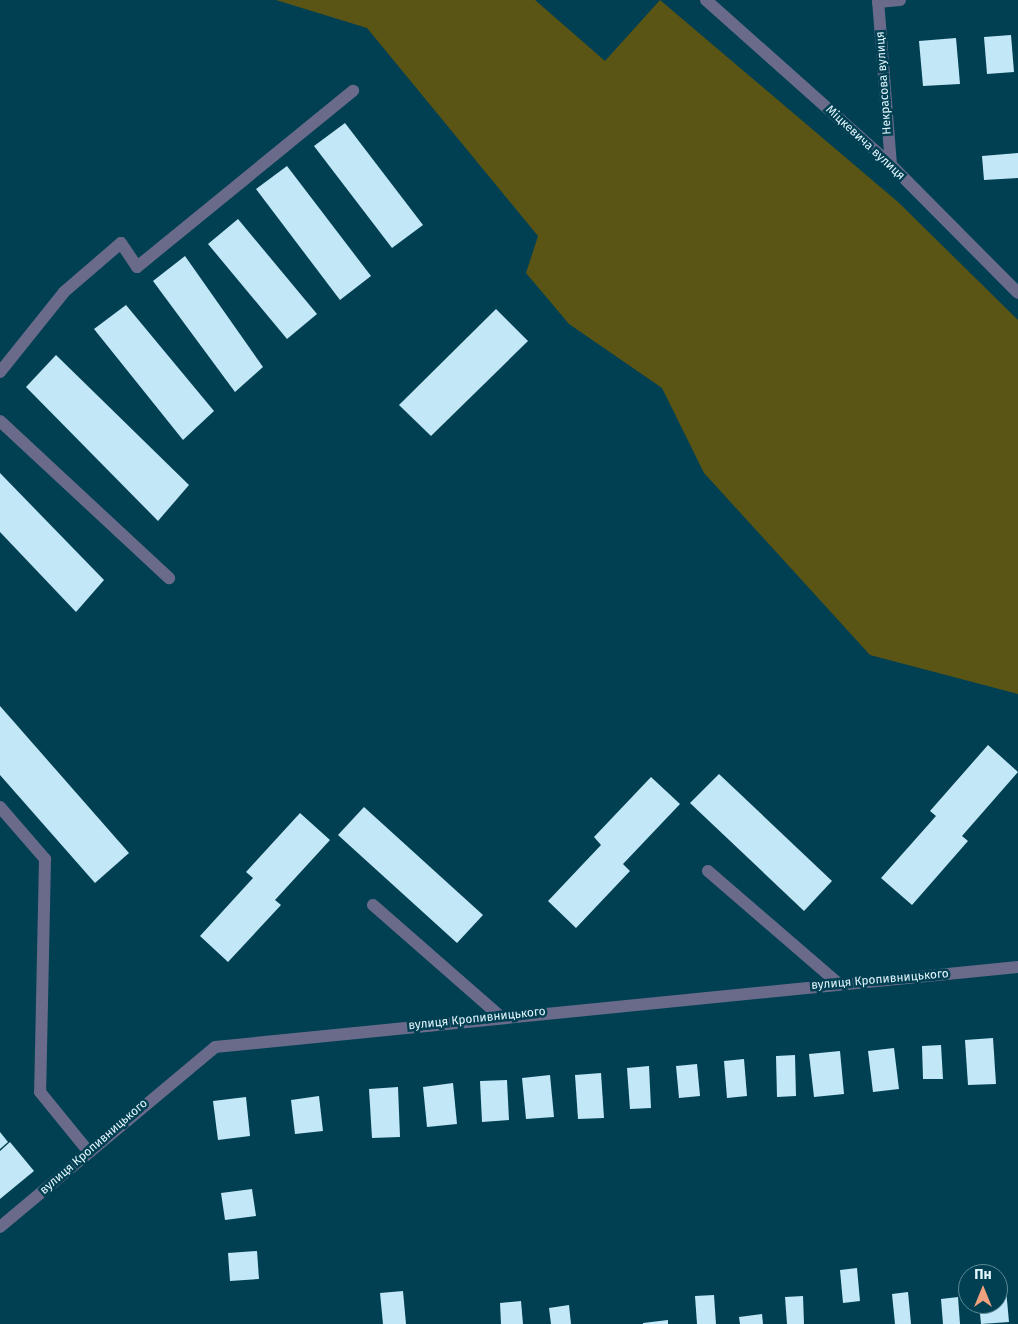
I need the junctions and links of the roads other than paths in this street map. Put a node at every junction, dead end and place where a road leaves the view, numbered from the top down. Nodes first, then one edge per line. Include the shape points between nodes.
1 (706, 0) edge
2 (900, 0) edge
3 (878, 1) edge
4 (353, 90) dead end
5 (891, 166) junction
6 (1018, 293) edge
7 (0, 372) edge
8 (0, 421) edge
9 (169, 578) dead end
10 (0, 807) edge
11 (708, 871) dead end
12 (373, 905) dead end
13 (1018, 968) edge
14 (839, 984) junction
15 (500, 1016) junction
16 (89, 1152) junction
17 (0, 1227) edge

1 - 5 street, Міцкевича вулиця
2 - 3 street
3 - 5 street, Некрасова вулиця
4 - 7 street via 137,267 121,243 64,292
5 - 6 street, Міцкевича вулиця
8 - 9 street
10 - 16 street via 45,859 40,1092
11 - 14 street
12 - 15 street
13 - 14 street, вулиця Кропивницького
14 - 15 street, вулиця Кропивницького
15 - 16 street, вулиця Кропивницького via 215,1047
16 - 17 street, вулиця Кропивницького

